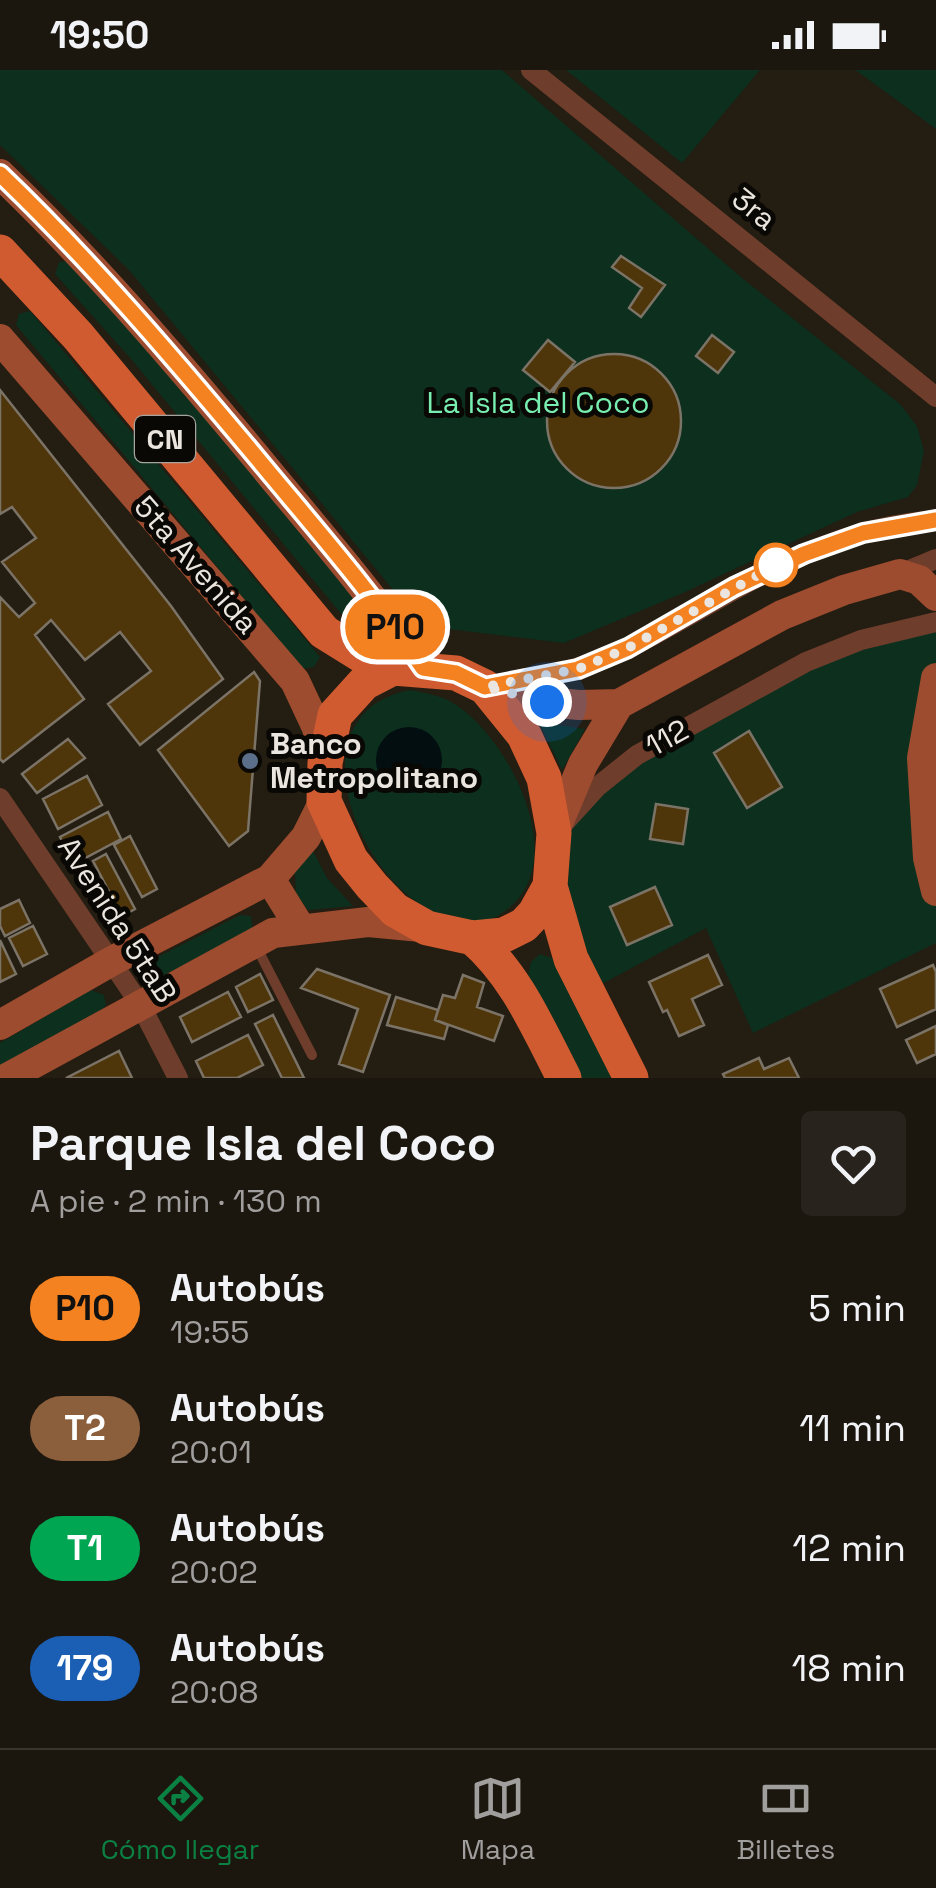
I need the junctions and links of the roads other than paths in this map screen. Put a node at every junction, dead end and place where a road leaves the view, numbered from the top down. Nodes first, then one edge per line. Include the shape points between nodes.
1 (532, 70) edge
2 (0, 174) edge
3 (0, 252) edge
4 (0, 339) edge
5 (936, 396) edge
6 (936, 520) edge
7 (936, 559) edge
8 (900, 574) junction
9 (936, 596) edge
10 (936, 622) edge
11 (324, 632) junction
12 (408, 668) junction
13 (936, 678) edge
14 (485, 687) junction
15 (618, 704) junction
16 (335, 715) junction
17 (324, 763) junction
18 (0, 798) edge
19 (324, 801) junction
20 (554, 833) junction
21 (270, 879) junction
22 (550, 886) junction
23 (936, 890) edge
24 (427, 928) junction
25 (301, 929) junction
26 (473, 938) junction
27 (255, 943) junction
28 (112, 962) junction
29 (140, 1004) junction
30 (0, 1025) edge
31 (312, 1055) dead end
32 (6, 1078) edge
33 (178, 1078) edge
34 (564, 1078) edge
35 (631, 1078) edge

1 - 5 street, 3ra
2 - 12 main road via 62,232 352,573
3 - 11 highway, 5ta Avenida / CN
4 - 17 main road, 5ta Avenida via 295,681 317,728
6 - 14 street via 863,533 804,554 578,669
7 - 8 street, 112
8 - 9 main road
8 - 15 main road, 112 via 782,614
10 - 20 street, 112 via 806,662 637,755
11 - 12 highway, 5ta Avenida / CN via 361,655
11 - 16 highway, 5ta Avenida / CN
12 - 14 highway, 5ta Avenida / CN via 456,673
12 - 16 highway via 364,682
13 - 23 main road via 922,758
14 - 15 main road, 112 via 578,706
14 - 20 highway via 524,735 544,778
15 - 20 main road, 112
16 - 17 highway, 5ta Avenida / CN
17 - 19 highway, 5ta Avenida / CN
18 - 28 street, Avenida 5taB
19 - 21 main road via 306,837
19 - 24 highway, 5ta Avenida / CN via 372,886
20 - 22 highway
21 - 25 main road
21 - 28 main road
22 - 26 highway, 5ta Avenida / CN via 524,925
22 - 35 highway via 571,958
24 - 25 main road via 368,922
24 - 26 highway, 5ta Avenida / CN
25 - 27 main road
26 - 34 highway via 524,1000
27 - 29 main road
27 - 31 lane
28 - 29 street, Avenida 5taB
28 - 30 main road
29 - 32 main road
29 - 33 street, Avenida 5taB

